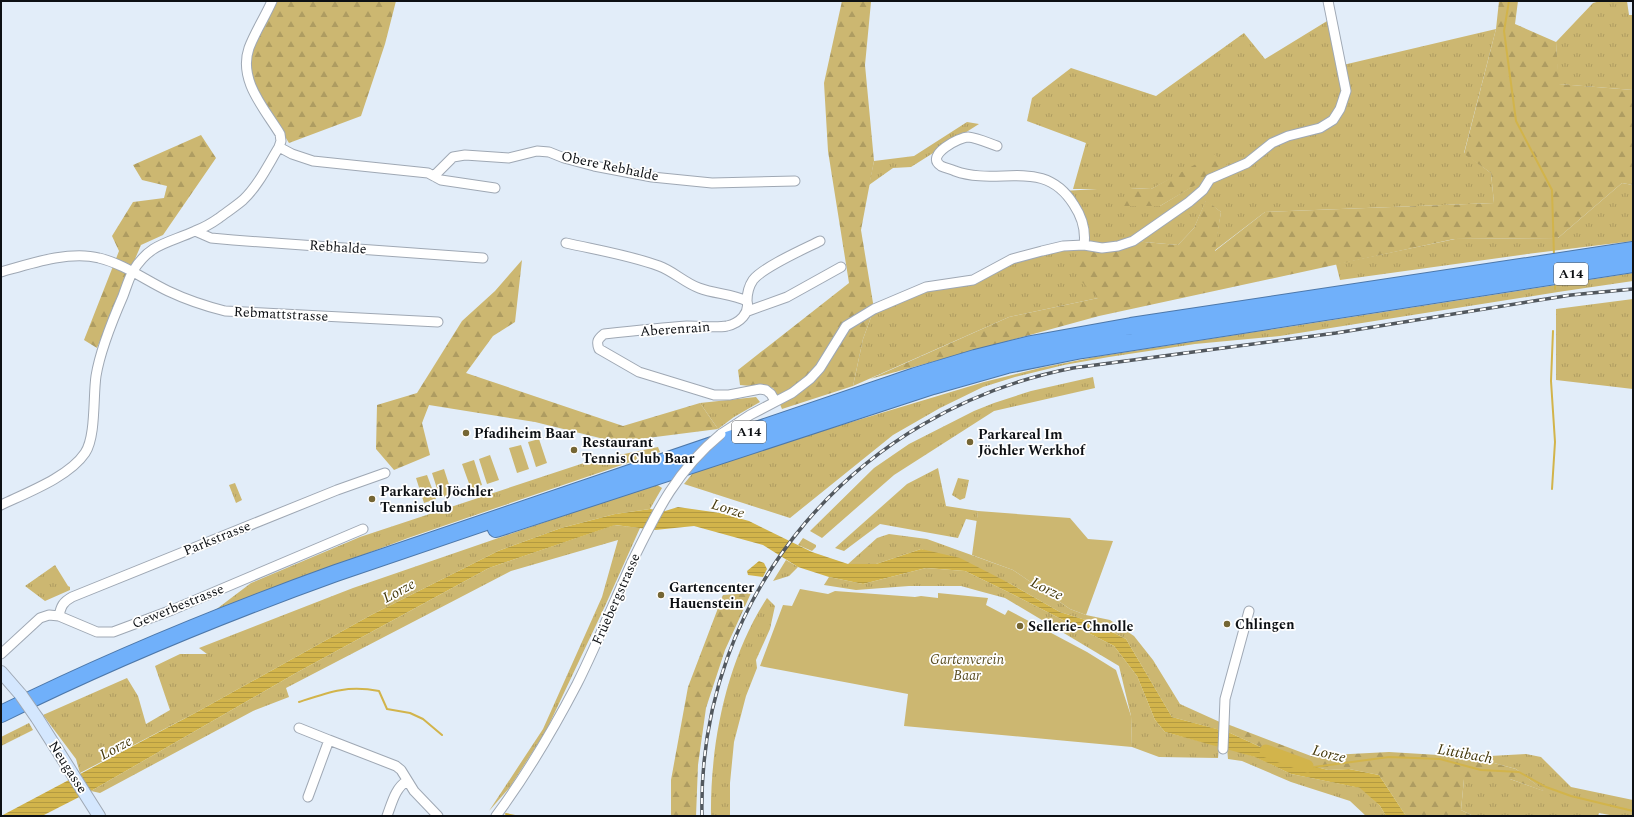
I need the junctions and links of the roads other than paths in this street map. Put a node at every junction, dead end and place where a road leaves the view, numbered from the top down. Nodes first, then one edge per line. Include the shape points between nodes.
1 (272, 1) edge
2 (1328, 1) edge
3 (997, 146) dead end
4 (279, 147) junction
5 (434, 176) junction
6 (795, 181) dead end
7 (495, 188) dead end
8 (195, 231) junction
9 (820, 241) dead end
10 (566, 243) dead end
11 (1084, 245) junction
12 (1633, 250) edge
13 (483, 258) dead end
14 (1633, 264) edge
15 (841, 267) dead end
16 (133, 271) junction
17 (1, 272) edge
18 (747, 301) junction
19 (748, 311) junction
20 (438, 322) dead end
21 (775, 401) junction
22 (385, 473) dead end
23 (1, 505) edge
24 (363, 529) dead end
25 (1249, 611) dead end
26 (59, 616) junction
27 (1, 654) edge
28 (1, 672) edge
29 (1, 714) edge
30 (1, 726) edge
31 (299, 728) dead end
32 (329, 740) junction
33 (1223, 749) dead end
34 (407, 781) junction
35 (308, 797) dead end
36 (99, 816) edge
37 (387, 816) edge
38 (438, 816) edge
39 (496, 816) edge

1 - 4 street via 249,49 246,70 249,84 280,134
2 - 11 street, Früebergstrasse via 1346,91 1333,120 1320,128 1272,143 1247,163 1210,179 1203,190 1189,202 1133,242 1102,248
3 - 11 street via 972,138 963,138 943,148 937,160 941,166 971,176 1034,176 1056,185 1078,211 1085,236
4 - 5 street via 313,161 428,173
4 - 8 street via 254,188 243,200
5 - 6 street, Obere Rebhalde via 453,157 465,155 509,158 537,151 549,152 594,166 652,177 712,183
5 - 7 street via 441,180
8 - 13 street, Rebhalde via 211,238
8 - 16 street via 155,247
9 - 18 street via 762,271 753,280 747,293
10 - 18 street via 643,260 700,289
11 - 21 street, Früebergstrasse via 1063,246 1012,259 973,280 926,287 874,309 846,326 820,368 810,379 792,393
12 - 29 highway, A14 via 1093,332 1031,344 949,366 842,400 258,601 94,670
14 - 30 highway, A14 via 1082,350 958,378 354,577 179,644
15 - 19 street via 787,297
16 - 17 street, Rebmattstrasse via 98,257 76,256 59,257
16 - 20 street, Rebmattstrasse via 198,304 225,311
16 - 23 street via 96,374 91,440 87,450 79,460 55,478
18 - 19 street
19 - 21 street, Aberenrain via 739,321 728,326 688,326 604,334 597,343 599,349 639,372 714,394 729,395 766,390
21 - 39 street, Früebergstrasse, bridge via 721,434 691,462 667,494 632,562 563,711
22 - 26 street, Parkstrasse via 72,597 65,601
24 - 26 street, Gewerbestrasse via 114,632 97,632
25 - 33 street via 1225,698
26 - 27 street, Gewerbestrasse via 40,618
28 - 36 street, Neugasse, bridge via 37,718
31 - 32 street
32 - 34 street via 396,766
32 - 35 street
34 - 37 street via 396,792
34 - 38 street

